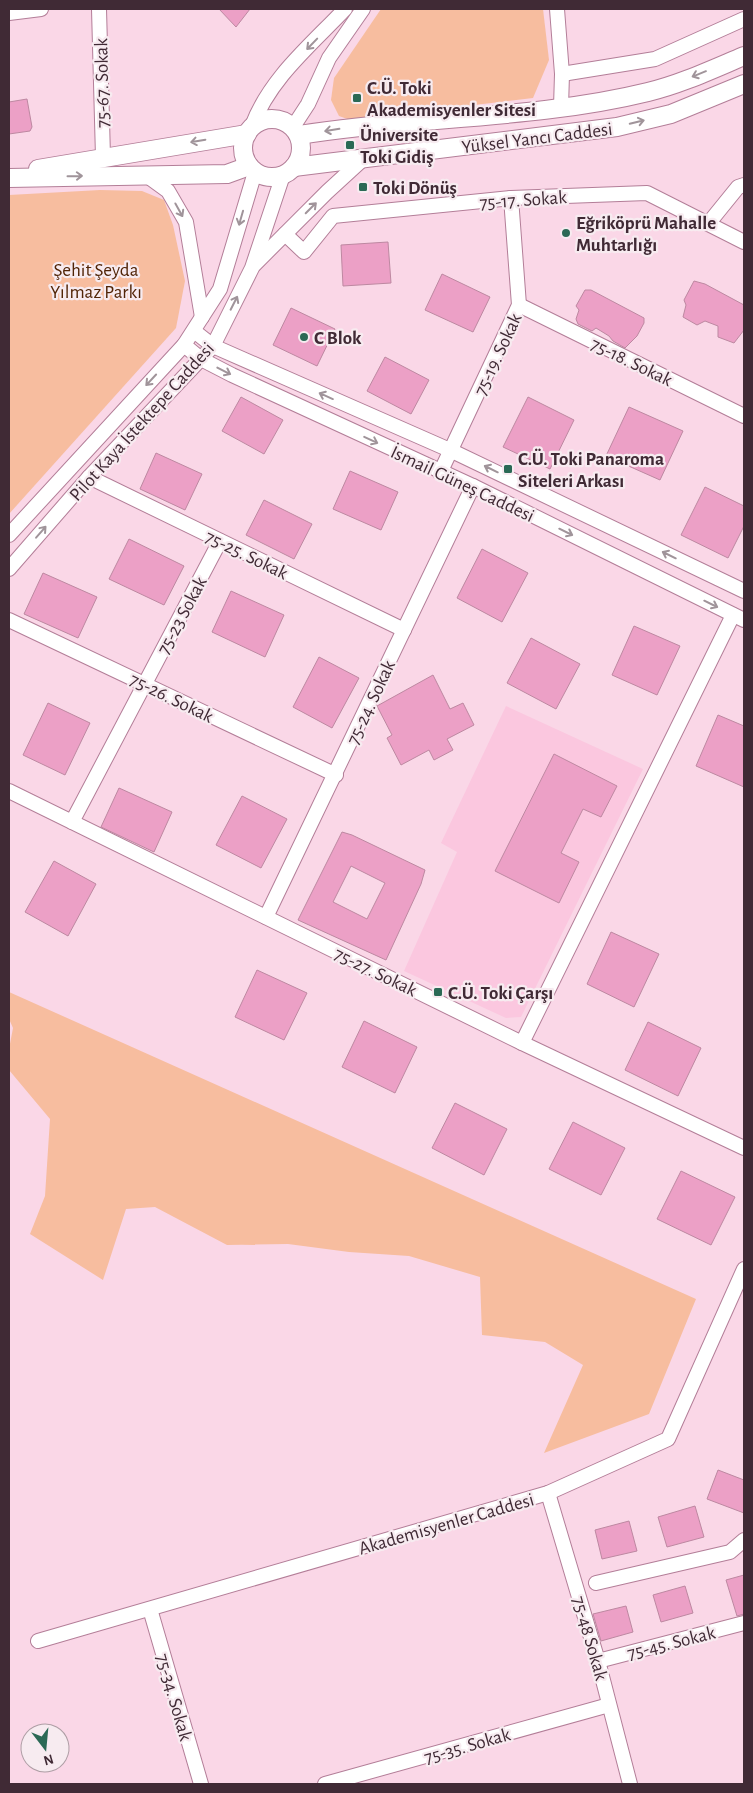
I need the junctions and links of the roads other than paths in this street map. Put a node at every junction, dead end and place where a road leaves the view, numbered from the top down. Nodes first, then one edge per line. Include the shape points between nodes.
1 (41, 9) edge
2 (99, 9) edge
3 (345, 9) edge
4 (363, 9) edge
5 (556, 9) edge
6 (9, 13) edge
7 (744, 19) edge
8 (744, 56) edge
9 (562, 74) junction
10 (744, 84) edge
11 (561, 107) junction
12 (250, 130) junction
13 (296, 131) junction
14 (102, 157) junction
15 (363, 159) junction
16 (252, 169) junction
17 (288, 171) junction
18 (146, 175) junction
19 (9, 176) edge
20 (744, 185) edge
21 (511, 198) junction
22 (708, 224) junction
23 (286, 234) junction
24 (744, 242) edge
25 (252, 268) junction
26 (519, 305) junction
27 (202, 317) junction
28 (194, 331) junction
29 (184, 345) junction
30 (213, 346) junction
31 (200, 359) junction
32 (744, 416) edge
33 (452, 451) junction
34 (440, 472) junction
35 (89, 477) junction
36 (473, 486) junction
37 (9, 535) edge
38 (220, 541) junction
39 (9, 569) edge
40 (744, 591) edge
41 (739, 618) edge
42 (9, 620) edge
43 (404, 630) junction
44 (144, 684) junction
45 (336, 775) junction
46 (9, 791) edge
47 (72, 822) junction
48 (266, 917) junction
49 (522, 1043) junction
50 (744, 1148) edge
51 (744, 1269) edge
52 (740, 1291) edge
53 (548, 1493) junction
54 (744, 1540) edge
55 (596, 1583) dead end
56 (150, 1609) junction
57 (744, 1623) edge
58 (38, 1641) dead end
59 (598, 1661) junction
60 (609, 1705) junction
61 (201, 1784) edge
62 (325, 1784) edge
63 (630, 1784) edge

1 - 6 street
2 - 14 street, 75-67. Sokak
3 -> 12 street via 278,79 260,106
4 - 13 street via 328,58
5 - 9 street
7 - 9 street via 655,59
8 -> 11 main road, Yüksel Yancı Caddesi via 650,91
9 - 11 street
15 -> 10 main road, Yüksel Yancı Caddesi via 617,127 671,114
11 -> 13 main road, Yüksel Yancı Caddesi
12 - 13 main road via 268,119 277,119
12 -> 14 main road
12 - 16 main road via 243,150
13 - 17 main road via 301,152
14 - 19 main road
15 - 17 main road, Yüksel Yancı Caddesi
23 -> 15 street
16 - 17 main road via 268,177
16 - 18 main road via 227,174
16 -> 27 street, Pilot Kaya İstektepe Caddesi via 220,289
17 - 25 street, Pilot Kaya İstektepe Caddesi
19 -> 18 main road
18 -> 27 street via 168,191 186,222
20 - 22 street via 738,187
21 - 22 street, 75-17. Sokak via 647,193
21 - 23 street, 75-17. Sokak via 333,216 304,252
21 - 26 street, 75-19. Sokak
22 - 24 street, 75-17. Sokak
23 - 25 street
30 -> 25 street, Pilot Kaya İstektepe Caddesi
26 - 32 street, 75-18. Sokak
26 - 33 street, 75-19. Sokak
27 - 28 street, Pilot Kaya İstektepe Caddesi
28 - 29 street, Pilot Kaya İstektepe Caddesi
28 - 30 street, İsmail Güneş Caddesi
29 - 31 street, İsmail Güneş Caddesi
29 -> 37 street, Pilot Kaya İstektepe Caddesi
30 - 31 street, Pilot Kaya İstektepe Caddesi
33 -> 30 street, İsmail Güneş Caddesi
31 -> 34 street, İsmail Güneş Caddesi
31 - 35 street, Pilot Kaya İstektepe Caddesi
33 - 34 street, 75-19. Sokak
40 -> 33 street, İsmail Güneş Caddesi
34 - 36 street, İsmail Güneş Caddesi
35 - 38 street, 75-25. Sokak
39 -> 35 street, Pilot Kaya İstektepe Caddesi
36 -> 41 street, İsmail Güneş Caddesi
36 - 43 street, 75-24. Sokak
38 - 43 street, 75-25. Sokak
38 - 44 street, 75-23 Sokak
41 - 49 street
42 - 44 street, 75-26. Sokak
43 - 45 street, 75-24. Sokak
44 - 45 street, 75-26. Sokak
44 - 47 street, 75-23 Sokak
45 - 48 street, 75-24. Sokak
46 - 47 street, 75-27. Sokak
47 - 48 street, 75-27. Sokak
48 - 49 street, 75-27. Sokak
49 - 50 street, 75-27. Sokak
51 - 52 street, Akademisyenler Caddesi
52 - 53 street, Akademisyenler Caddesi via 668,1439
53 - 56 street, Akademisyenler Caddesi
53 - 59 street, 75-48 Sokak
54 - 55 street via 730,1552
56 - 58 street, Akademisyenler Caddesi
56 - 61 street, 75-34. Sokak
57 - 59 street, 75-45. Sokak
59 - 60 street, 75-48 Sokak
60 - 62 street, 75-35. Sokak
60 - 63 street, 75-48 Sokak

